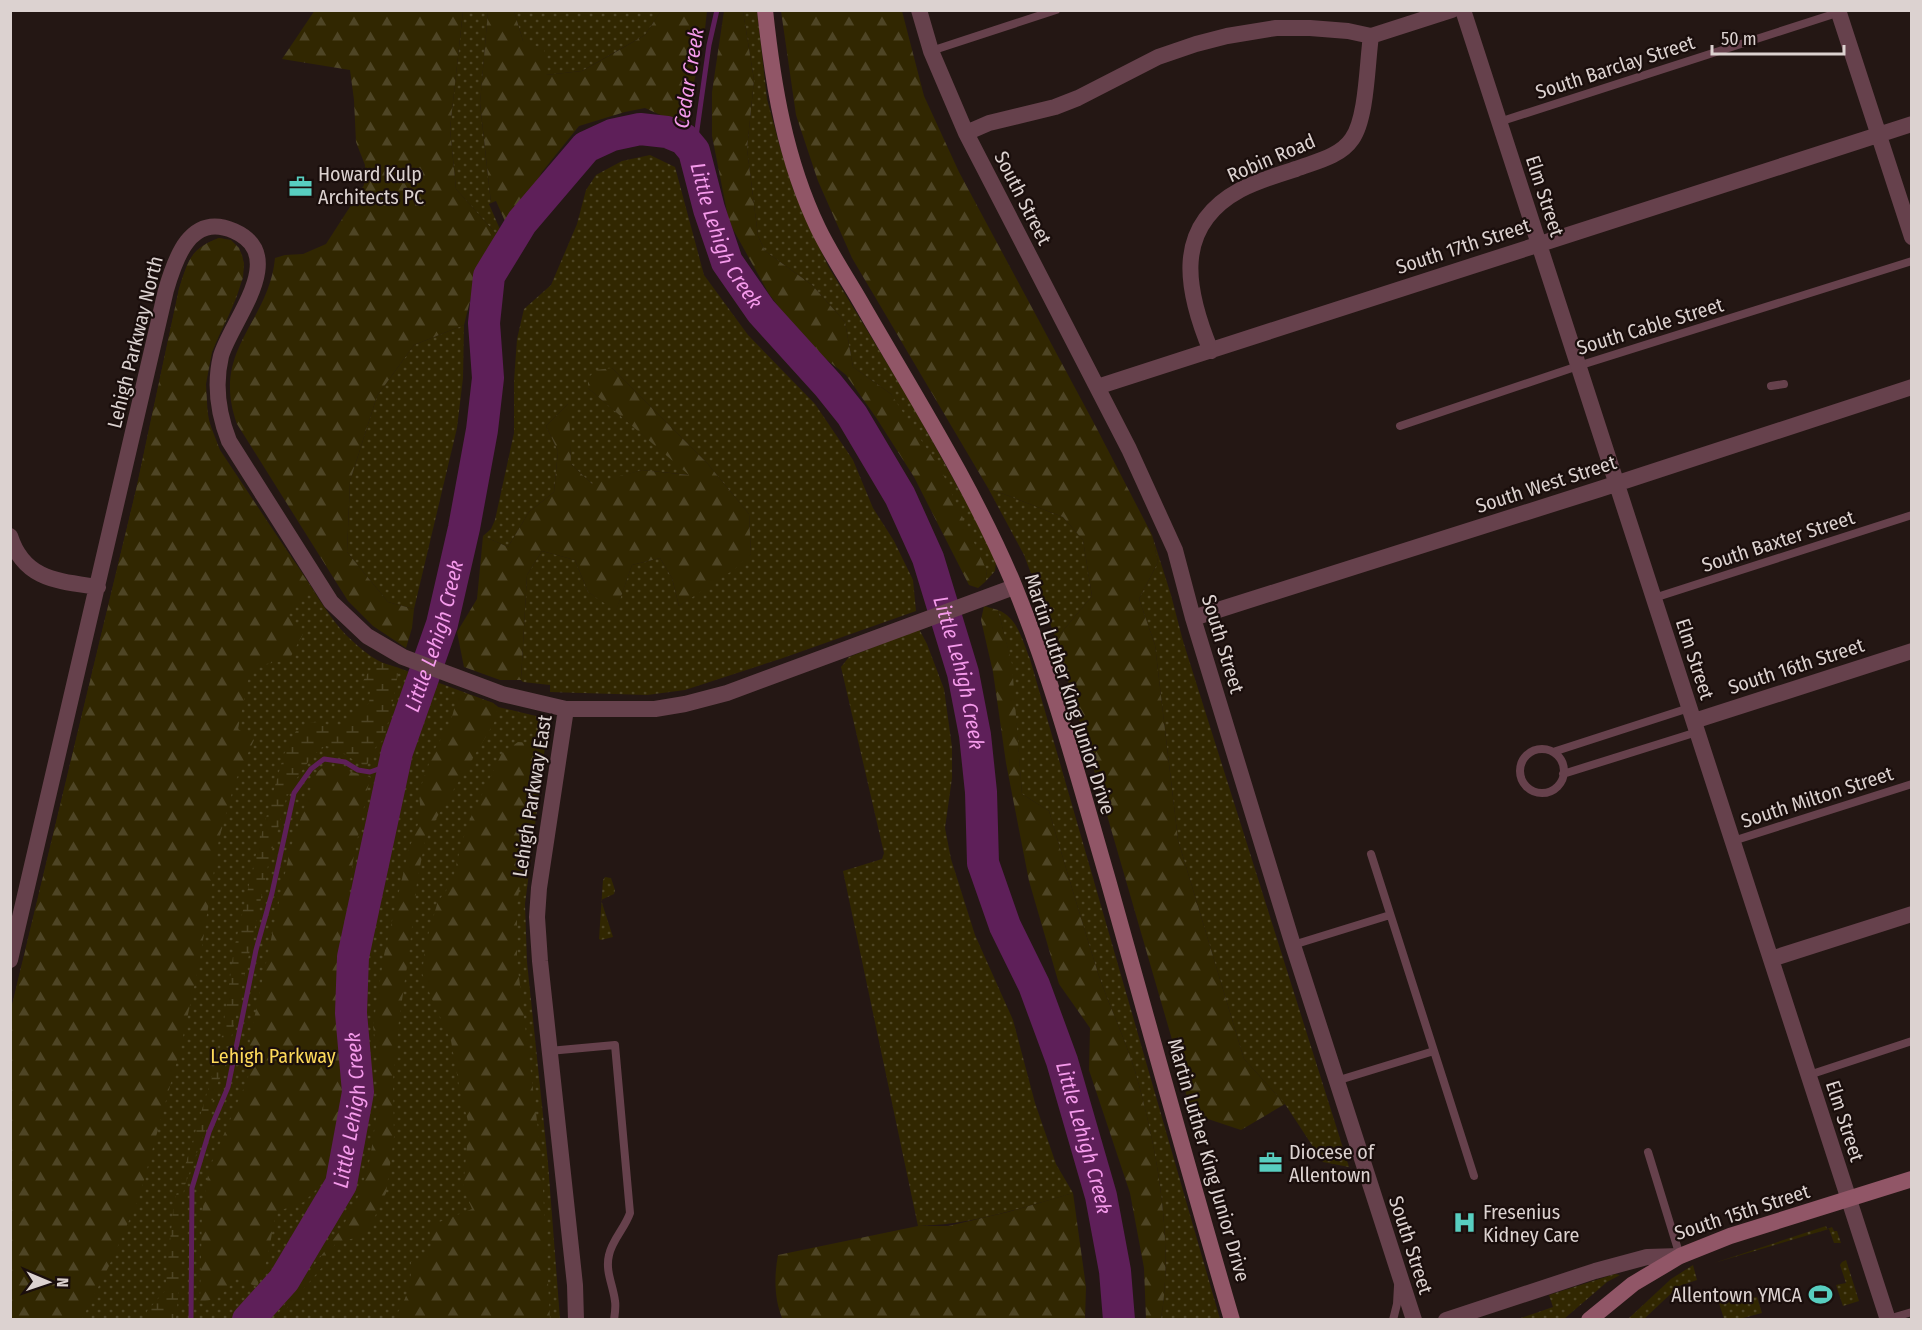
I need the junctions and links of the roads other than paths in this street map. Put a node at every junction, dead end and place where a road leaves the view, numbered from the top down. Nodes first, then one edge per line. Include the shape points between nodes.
1 (765, 10) edge
2 (919, 10) edge
3 (1056, 10) edge
4 (1452, 10) edge
5 (1463, 10) edge
6 (1840, 11) edge
7 (1371, 36) junction
8 (931, 51) junction
9 (1499, 122) junction
10 (1911, 124) edge
11 (966, 133) junction
12 (1878, 135) junction
13 (1911, 237) edge
14 (1539, 244) junction
15 (1911, 261) edge
16 (1211, 351) junction
17 (1578, 366) junction
18 (1784, 384) dead end
19 (1771, 386) dead end
20 (1097, 387) junction
21 (1911, 387) edge
22 (1400, 426) dead end
23 (1617, 483) junction
24 (1911, 515) edge
25 (10, 536) edge
26 (98, 587) junction
27 (1014, 587) junction
28 (1654, 598) junction
29 (1193, 618) junction
30 (1911, 651) edge
31 (566, 709) junction
32 (1693, 720) junction
33 (1553, 752) junction
34 (1563, 774) junction
35 (1911, 784) edge
36 (1733, 841) junction
37 (1371, 854) dead end
38 (1911, 914) edge
39 (1390, 915) junction
40 (1293, 945) junction
41 (1771, 959) junction
42 (10, 960) edge
43 (1911, 1041) edge
44 (1434, 1050) junction
45 (549, 1051) junction
46 (1809, 1075) junction
47 (1336, 1081) junction
48 (1648, 1152) dead end
49 (1474, 1176) dead end
50 (1911, 1179) edge
51 (1849, 1200) junction
52 (1680, 1256) junction
53 (1399, 1277) junction
54 (1633, 1284) junction
55 (1911, 1312) edge
56 (1888, 1319) edge
57 (576, 1320) edge
58 (614, 1320) edge
59 (1232, 1320) edge
60 (1393, 1320) edge
61 (1414, 1320) edge
62 (1446, 1320) edge
63 (1589, 1320) edge
64 (1607, 1320) edge

1 - 27 main road, Martin Luther King Junior Drive via 780,114 796,172 818,228 954,461
2 - 8 street, South Street
3 - 8 lane
4 - 7 street
5 - 9 street, Elm Street
6 - 9 lane, South Barclay Street
6 - 12 street
7 - 11 street via 1310,28 1276,28 1227,36 1158,57 1055,107 989,123
7 - 16 street, Robin Road via 1363,103 1352,139 1325,158 1241,190 1225,200 1200,228 1192,246 1190,287
8 - 11 street, South Street
9 - 14 street, Elm Street
10 - 12 street, South 17th Street
11 - 20 street, South Street
12 - 13 street
12 - 14 street, South 17th Street
14 - 16 street, South 17th Street
14 - 17 street, Elm Street
15 - 17 lane, South Cable Street
16 - 20 street, South 17th Street
17 - 22 lane, South Cable Street
17 - 23 street, Elm Street
18 - 19 lane
20 - 29 street, South Street via 1130,449 1175,550
21 - 23 street, South West Street
23 - 28 street, Elm Street
23 - 29 street, South West Street
24 - 28 lane, South Baxter Street
25 - 26 street via 23,561 34,572 49,579
26 - 31 street, Lehigh Parkway North via 171,270 188,239 210,228 225,228 247,241 258,262 257,278 222,355 217,378 217,399 226,431 331,602 367,636 403,657 502,694
26 - 42 street, Lehigh Parkway North
27 - 31 street, Lehigh Parkway East via 727,693 655,709
27 - 59 main road, Martin Luther King Junior Drive via 1079,780
28 - 32 street, Elm Street
29 - 40 street, South Street
30 - 32 street, South 16th Street
31 - 45 street, Lehigh Parkway East via 537,918
32 - 33 lane
32 - 34 lane
32 - 36 street, Elm Street
33 - 34 lane via 1560,759
33 - 34 lane via 1542,749 1528,754 1520,766 1522,780 1531,790 1545,793 1557,787
35 - 36 lane, South Milton Street
36 - 41 street, Elm Street
37 - 39 lane
38 - 41 street
39 - 40 lane
39 - 44 lane
40 - 47 street, South Street
41 - 46 street, Elm Street
43 - 46 lane
44 - 47 lane
44 - 49 lane
45 - 57 street, Lehigh Parkway East
45 - 58 lane via 615,1045 630,1213 608,1262
46 - 51 street, Elm Street
47 - 53 street, South Street
48 - 52 lane
50 - 51 main road, South 15th Street
51 - 52 main road, South 15th Street via 1730,1236
51 - 56 street, Elm Street
52 - 54 main road
52 - 62 street, South 15th Street via 1647,1257 1595,1270
53 - 60 lane
53 - 61 street, South Street
54 - 63 main road
54 - 64 main road
55 - 56 lane

